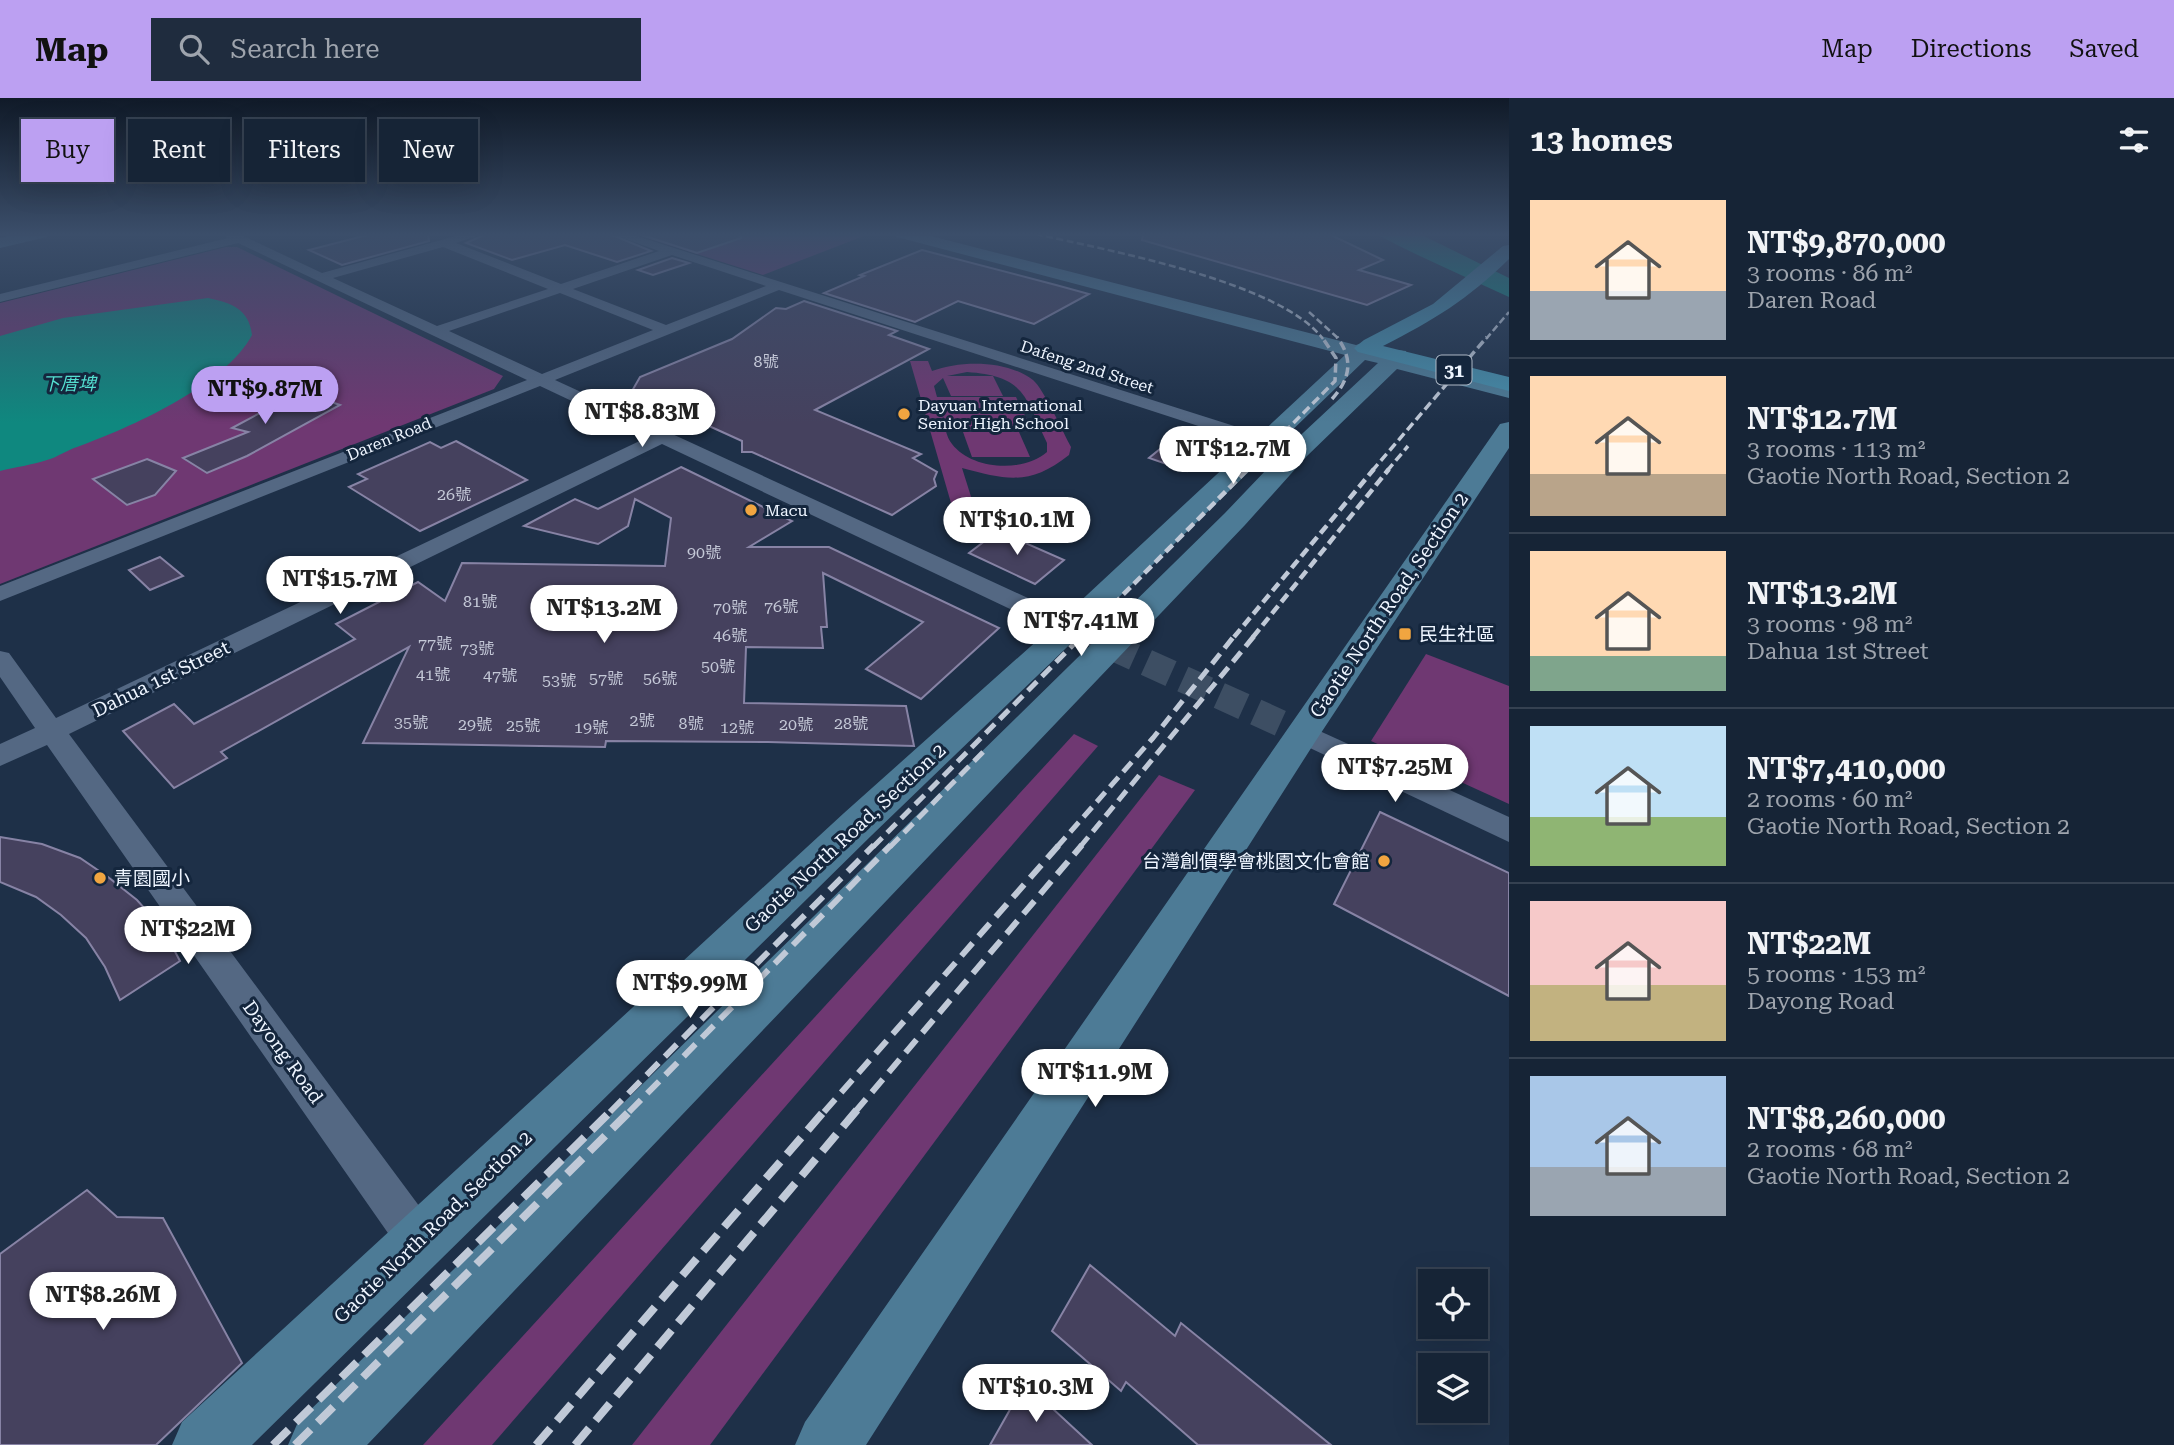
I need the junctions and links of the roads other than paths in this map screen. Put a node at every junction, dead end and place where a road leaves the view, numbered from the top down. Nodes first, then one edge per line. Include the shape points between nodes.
1 (363, 297) edge
2 (537, 297) edge
3 (580, 297) edge
4 (751, 297) edge
5 (812, 297) edge
6 (1144, 297) edge
7 (1184, 297) edge
8 (1193, 297) edge
9 (1459, 297) edge
10 (1476, 297) edge
11 (436, 331) junction
12 (665, 331) junction
13 (1282, 333) junction
14 (1368, 342) junction
15 (1401, 353) junction
16 (1509, 367) edge
17 (1509, 374) edge
18 (540, 380) junction
19 (1509, 384) edge
20 (1325, 387) junction
21 (1509, 391) edge
22 (1509, 429) edge
23 (662, 437) junction
24 (1266, 442) junction
25 (0, 594) edge
26 (1090, 637) junction
27 (0, 659) edge
28 (52, 731) junction
29 (1302, 733) junction
30 (0, 756) edge
31 (1509, 830) edge
32 (419, 1241) junction
33 (205, 1445) edge
34 (321, 1445) edge
35 (828, 1445) edge

1 - 11 street
2 - 11 street
3 - 12 street
4 - 12 street, Daren Road
5 - 24 street, Dafeng 2nd Street
6 - 13 street
7 - 14 street
8 - 14 street
9 - 14 main road via 1413,325
10 - 15 main road, 31 via 1411,338
11 - 18 street
12 - 18 street, Daren Road
13 - 14 street
13 - 20 street via 1324,359
14 - 15 main road, 31
14 - 20 street, Gaotie North Road, Section 2
15 - 16 street
15 - 17 main road, 31
15 - 19 main road, 31
15 - 21 street
15 - 26 street, Gaotie North Road, Section 2 via 1298,451 1235,519
18 - 23 street
18 - 25 street, Daren Road
20 - 24 street, Gaotie North Road, Section 2
22 - 29 street, Gaotie North Road, Section 2
23 - 26 street
23 - 28 street, Dahua 1st Street
24 - 26 street, Gaotie North Road, Section 2
26 - 32 street, Gaotie North Road, Section 2 via 858,824
26 - 34 street, Gaotie North Road, Section 2
27 - 28 street, Dayong Road
28 - 30 street, Dahua 1st Street
28 - 32 street, Dayong Road
29 - 31 street
29 - 35 street, Gaotie North Road, Section 2
32 - 33 street, Gaotie North Road, Section 2

